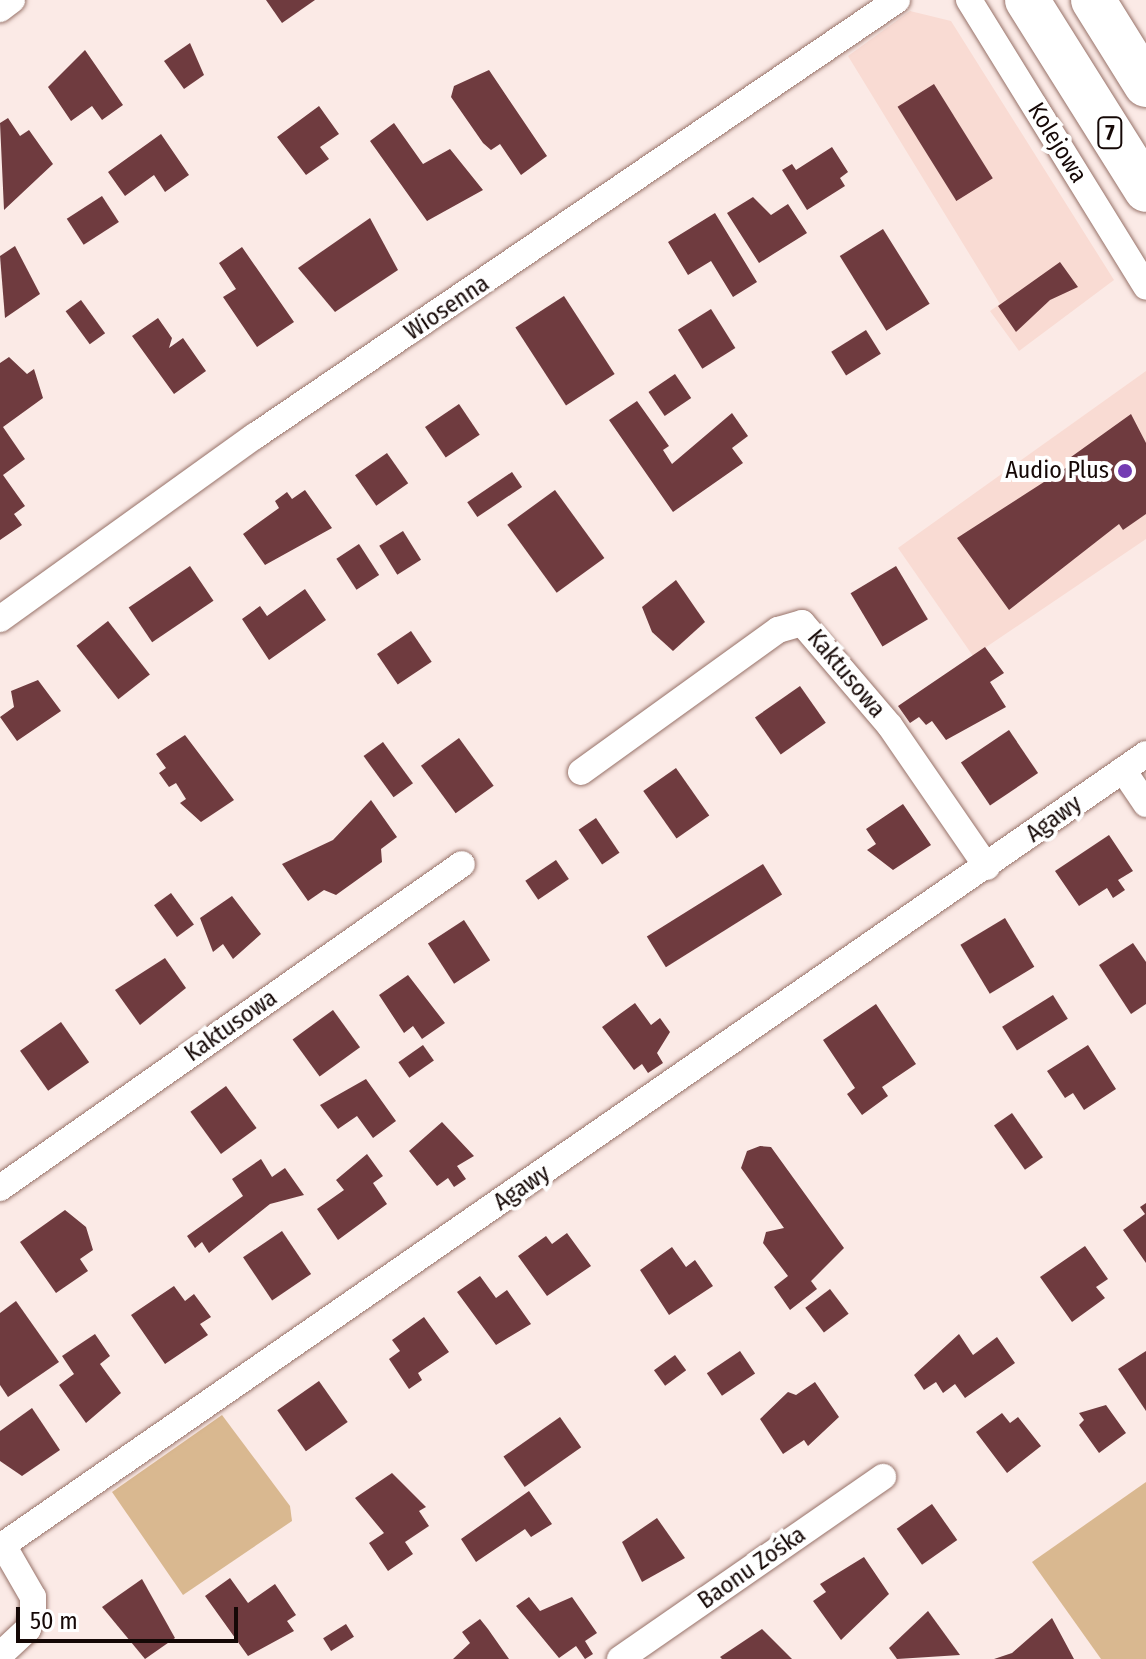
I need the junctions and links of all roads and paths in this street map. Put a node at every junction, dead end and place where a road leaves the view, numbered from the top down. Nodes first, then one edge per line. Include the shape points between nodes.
1 (12, 0) edge
2 (897, 0) edge
3 (969, 0) edge
4 (1027, 0) edge
5 (1093, 0) edge
6 (0, 9) edge
7 (1146, 85) edge
8 (1146, 190) edge
9 (1146, 287) edge
10 (0, 619) edge
11 (1146, 754) edge
12 (1123, 770) junction
13 (581, 772) dead end
14 (1146, 804) edge
15 (462, 864) dead end
16 (987, 867) junction
17 (0, 1188) edge
18 (883, 1477) dead end
19 (2, 1542) edge
20 (0, 1655) edge
21 (620, 1659) edge

1 - 6 street
2 - 10 street, Wiosenna
3 - 9 street, Kolejowa
4 - 8 highway, 7
5 - 7 highway
11 - 12 street, Agawy
12 - 14 street
12 - 16 street, Agawy
13 - 16 street, Kaktusowa via 778,630 802,623 890,726
15 - 17 street, Kaktusowa
16 - 19 street, Agawy
18 - 21 street, Baonu Zośka
19 - 20 street, Agawy via 33,1597 33,1613 28,1629

